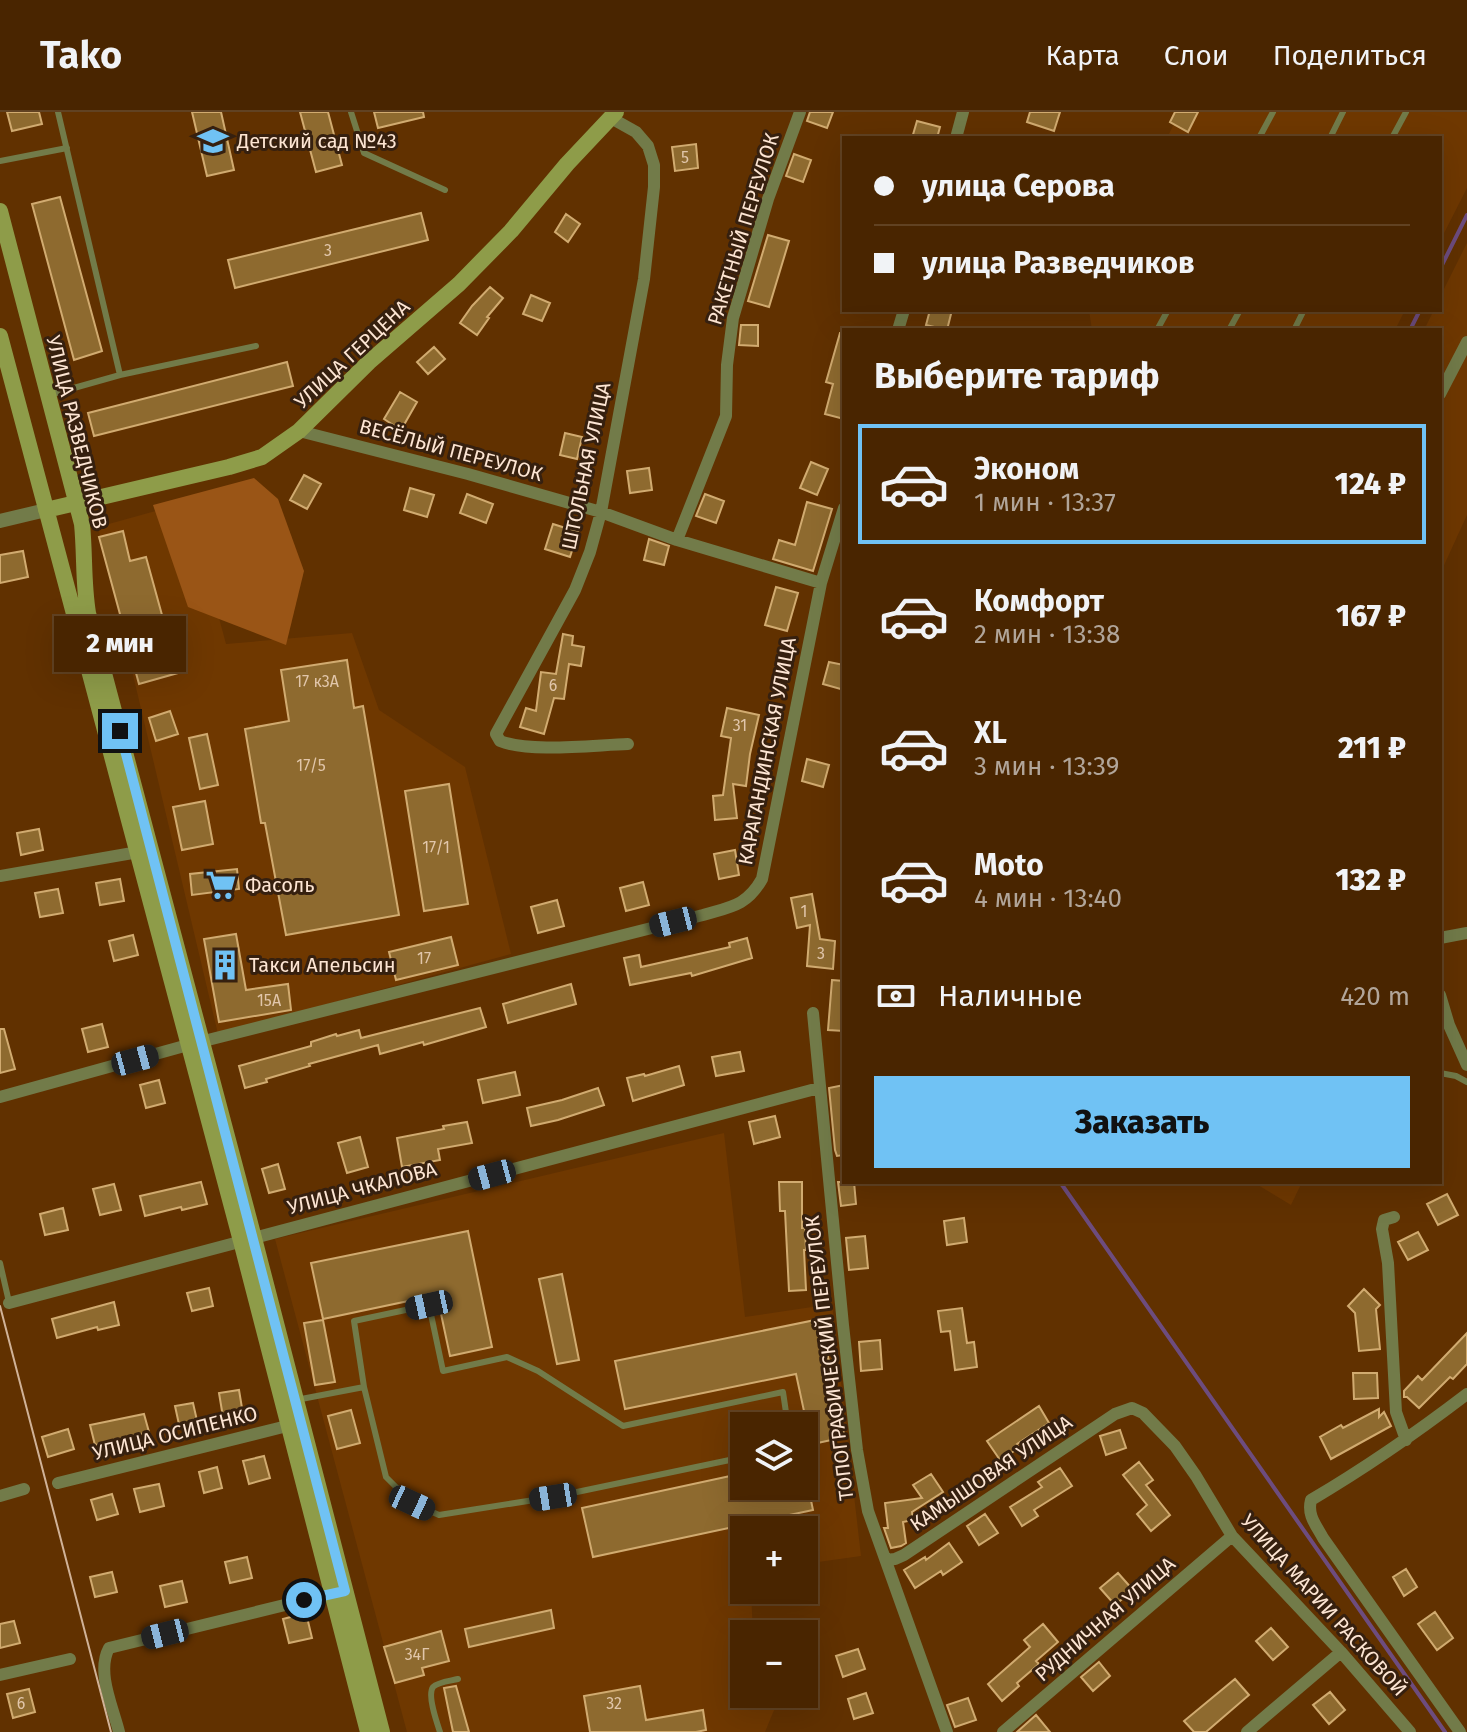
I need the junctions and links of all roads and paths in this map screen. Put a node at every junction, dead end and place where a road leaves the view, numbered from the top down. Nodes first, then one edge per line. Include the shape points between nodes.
1 (58, 112) edge
2 (351, 112) edge
3 (800, 112) edge
4 (963, 112) edge
5 (1273, 112) edge
6 (1343, 112) edge
7 (1406, 112) edge
8 (613, 115) edge
9 (957, 136) edge
10 (1260, 136) edge
11 (1331, 136) edge
12 (1393, 136) edge
13 (67, 148) junction
14 (0, 161) edge
15 (445, 190) dead end
16 (0, 211) edge
17 (0, 336) edge
18 (1467, 342) edge
19 (256, 346) dead end
20 (120, 375) junction
21 (1442, 390) edge
22 (48, 396) junction
23 (299, 431) junction
24 (77, 503) junction
25 (46, 510) junction
26 (601, 512) junction
27 (842, 515) edge
28 (0, 521) edge
29 (677, 540) junction
30 (821, 583) junction
31 (628, 744) dead end
32 (144, 851) junction
33 (0, 876) edge
34 (1467, 933) edge
35 (1442, 938) edge
36 (1442, 1002) edge
37 (813, 1013) dead end
38 (195, 1044) junction
39 (1467, 1065) edge
40 (1442, 1073) edge
41 (1467, 1082) edge
42 (819, 1088) junction
43 (0, 1097) edge
44 (1394, 1217) dead end
45 (247, 1240) junction
46 (0, 1263) edge
47 (9, 1303) joint
48 (364, 1387) junction
49 (1467, 1394) edge
50 (296, 1400) junction
51 (786, 1412) edge
52 (1115, 1414) joint
53 (295, 1424) junction
54 (1406, 1440) junction
55 (730, 1460) edge
56 (58, 1483) dead end
57 (24, 1489) dead end
58 (0, 1496) edge
59 (1232, 1536) junction
60 (886, 1560) junction
61 (339, 1592) junction
62 (1341, 1652) junction
63 (70, 1659) dead end
64 (0, 1675) edge
65 (458, 1679) dead end
66 (119, 1732) edge
67 (368, 1732) edge
68 (382, 1732) edge
69 (440, 1732) edge
70 (947, 1732) edge
71 (1003, 1732) edge
72 (1247, 1732) edge
73 (1410, 1732) edge
74 (1460, 1732) edge

1 - 13 lane
2 - 15 lane via 364,153
3 - 29 street, РАКЕТНЫЙ ПЕРЕУЛОК via 733,318 726,416
4 - 9 street
5 - 10 lane
6 - 11 lane
7 - 12 lane
8 - 23 main road, УЛИЦА ГЕРЦЕНА via 459,284
8 - 26 street, ШТОЛЬНАЯ УЛИЦА via 648,146 654,187 644,279
13 - 14 lane
13 - 20 lane
16 - 22 main road, УЛИЦА РАЗВЕДЧИКОВ
17 - 25 main road
18 - 21 street
19 - 20 lane
20 - 22 lane
22 - 24 main road, УЛИЦА РАЗВЕДЧИКОВ
23 - 24 main road, УЛИЦА ГЕРЦЕНА via 251,461
23 - 26 street, ВЕСЁЛЫЙ ПЕРЕУЛОК
24 - 25 main road, УЛИЦА ГЕРЦЕНА
24 - 32 main road, УЛИЦА РАЗВЕДЧИКОВ via 88,613
25 - 28 street
25 - 32 main road
26 - 29 street, ВЕСЁЛЫЙ ПЕРЕУЛОК
26 - 31 street, ШТОЛЬНАЯ УЛИЦА via 575,590 496,734 508,745
27 - 30 street, КАРАГАНДИНСКАЯ УЛИЦА
29 - 30 street, ВЕСЁЛЫЙ ПЕРЕУЛОК
30 - 38 street, КАРАГАНДИНСКАЯ УЛИЦА via 762,879 742,903
32 - 33 street
32 - 38 main road, УЛИЦА РАЗВЕДЧИКОВ
34 - 35 street
36 - 39 street
37 - 42 street, ТОПОГРАФИЧЕСКИЙ ПЕРЕУЛОК
38 - 43 street, КАРАГАНДИНСКАЯ УЛИЦА
38 - 45 main road, УЛИЦА РАЗВЕДЧИКОВ
40 - 41 lane
42 - 45 street, УЛИЦА ЧКАЛОВА
42 - 60 street, ТОПОГРАФИЧЕСКИЙ ПЕРЕУЛОК via 857,1450 868,1511
44 - 54 street via 1384,1220 1382,1229 1396,1412
45 - 47 street, УЛИЦА ЧКАЛОВА
45 - 50 main road, УЛИЦА РАЗВЕДЧИКОВ
45 - 53 main road
46 - 47 lane
48 - 50 lane
48 - 51 lane via 354,1321 429,1305 443,1371 507,1357 623,1426 783,1392
48 - 55 lane via 386,1477 412,1503 439,1515
49 - 54 street
50 - 53 main road, УЛИЦА РАЗВЕДЧИКОВ
52 - 59 street, УЛИЦА МАРИИ РАСКОВОЙ via 1132,1408 1143,1413 1175,1446
52 - 60 street, КАМЫШОВАЯ УЛИЦА via 904,1555
53 - 56 street, УЛИЦА ОСИПЕНКО
53 - 61 main road, УЛИЦА РАЗВЕДЧИКОВ
54 - 74 street via 1311,1500 1309,1509 1323,1538
57 - 58 street
59 - 62 street, УЛИЦА МАРИИ РАСКОВОЙ
59 - 71 street, РУДНИЧНАЯ УЛИЦА
60 - 70 street, ТОПОГРАФИЧЕСКИЙ ПЕРЕУЛОК
61 - 66 street via 109,1648 103,1672
61 - 67 main road
61 - 68 main road, УЛИЦА РАЗВЕДЧИКОВ
62 - 72 street
62 - 73 street, УЛИЦА МАРИИ РАСКОВОЙ
63 - 64 street
65 - 69 lane via 439,1684 430,1694

